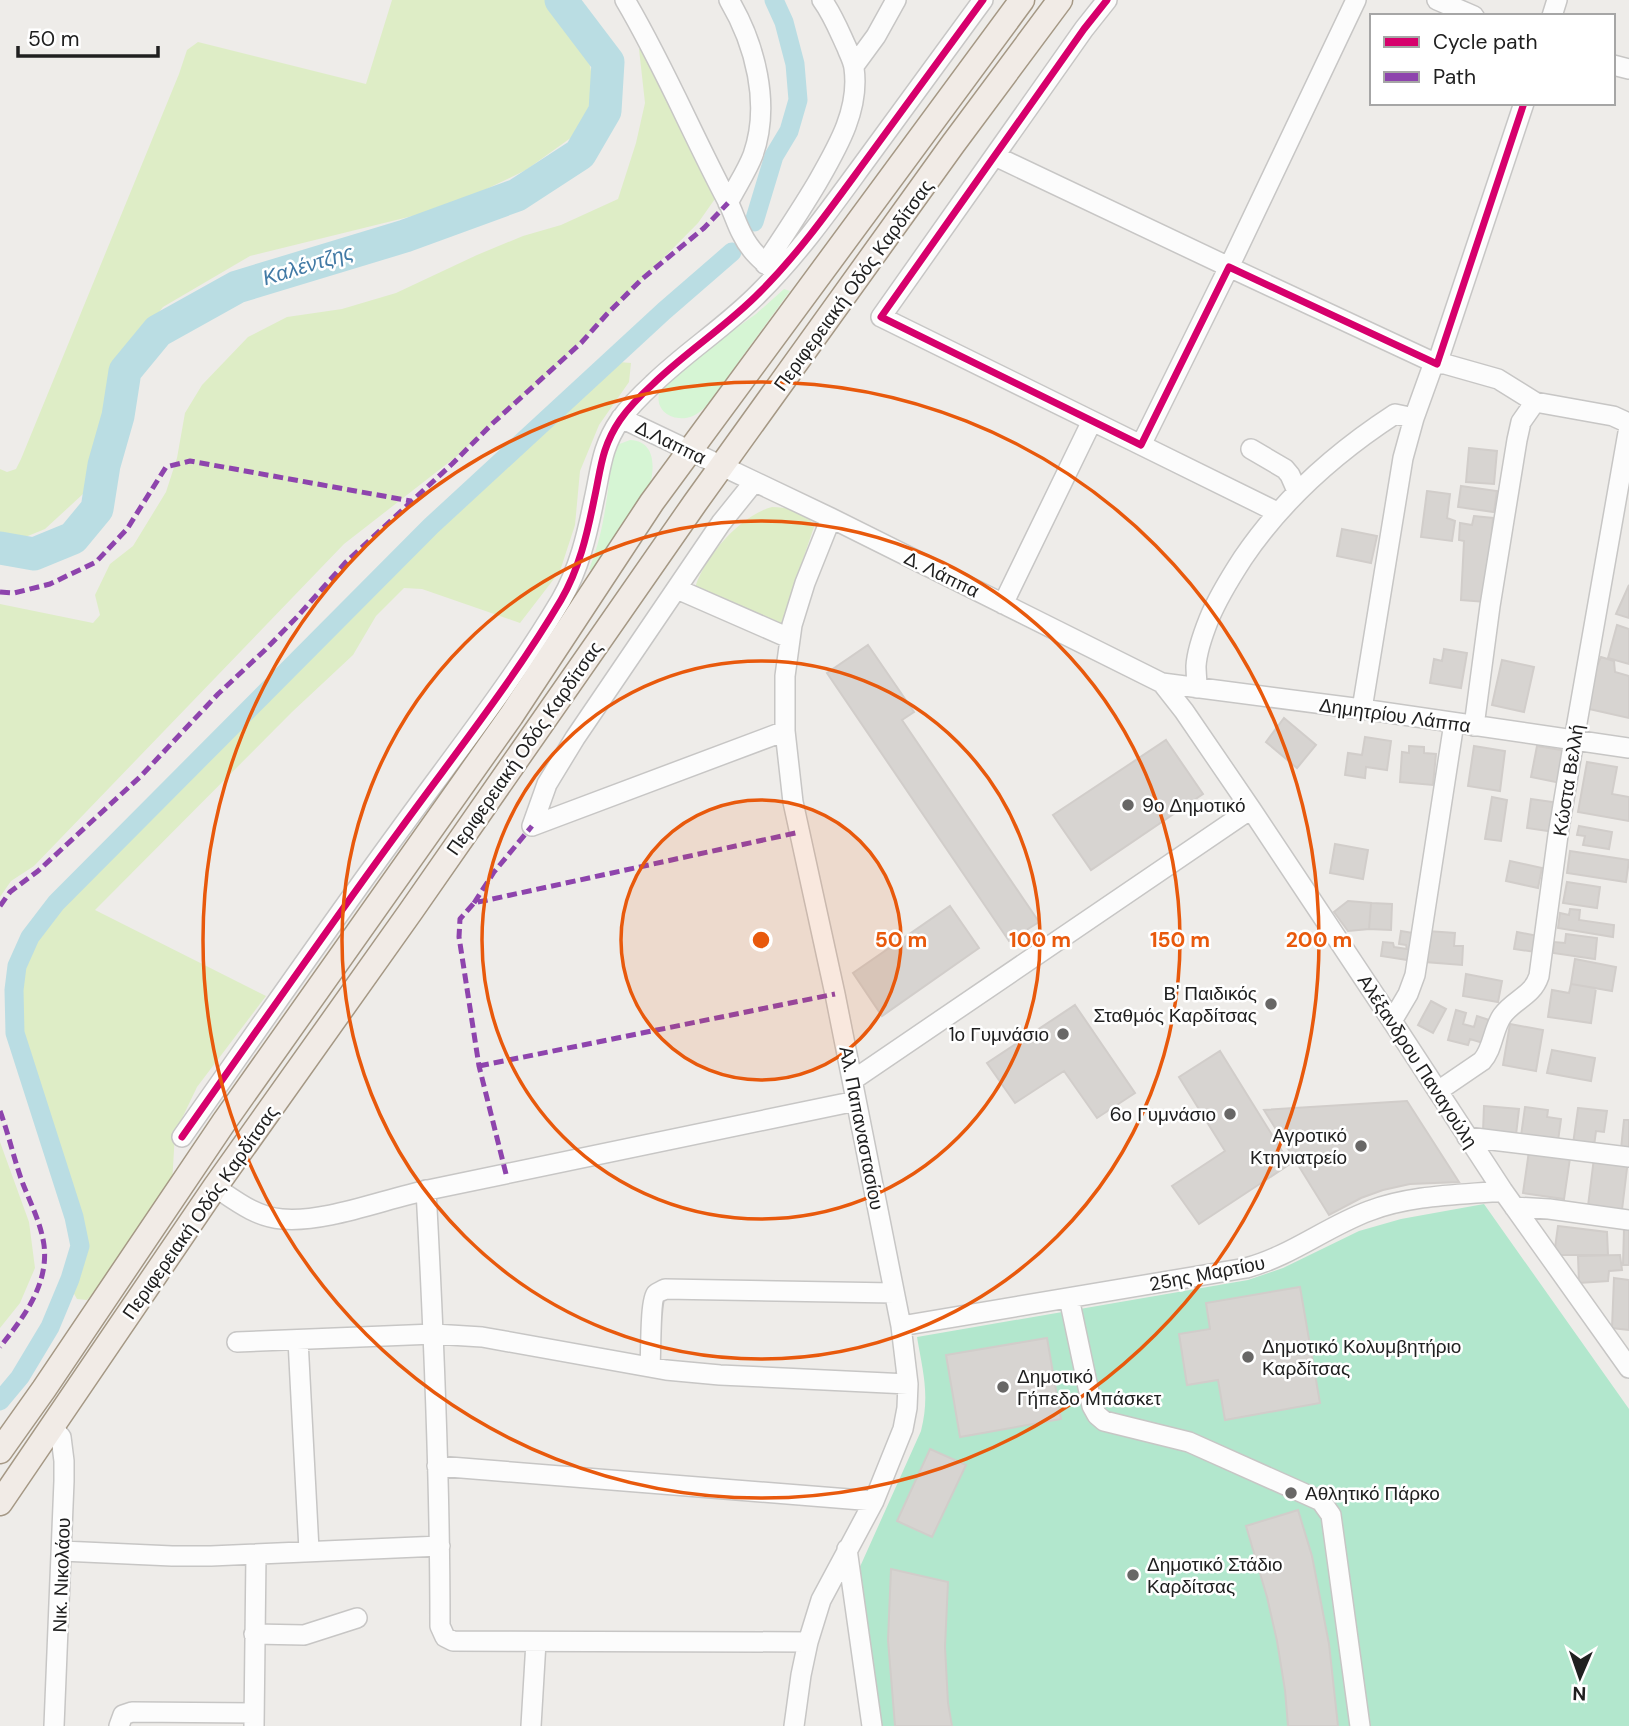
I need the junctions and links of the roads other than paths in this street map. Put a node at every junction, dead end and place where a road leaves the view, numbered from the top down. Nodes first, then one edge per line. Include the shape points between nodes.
1 (625, 0) edge
2 (729, 0) edge
3 (822, 0) edge
4 (896, 0) edge
5 (983, 0) edge
6 (1022, 0) edge
7 (1060, 0) edge
8 (1107, 0) edge
9 (1356, 0) edge
10 (1437, 0) edge
11 (1469, 14) edge
12 (854, 66) junction
13 (1523, 105) edge
14 (995, 156) junction
15 (728, 203) junction
16 (1229, 267) junction
17 (771, 268) junction
18 (1437, 364) junction
19 (1535, 402) junction
20 (621, 418) junction
21 (1414, 418) junction
22 (1092, 421) junction
23 (1629, 426) edge
24 (1141, 445) junction
25 (1251, 449) dead end
26 (689, 451) junction
27 (721, 467) junction
28 (754, 482) junction
29 (1297, 491) junction
30 (1277, 512) junction
31 (831, 518) junction
32 (677, 589) junction
33 (1003, 604) junction
34 (789, 638) junction
35 (1162, 683) junction
36 (1197, 688) junction
37 (1362, 709) junction
38 (1454, 723) junction
39 (1474, 726) junction
40 (785, 731) junction
41 (1574, 740) junction
42 (1629, 748) edge
43 (1251, 809) junction
44 (1392, 1021) junction
45 (852, 1080) junction
46 (1438, 1091) junction
47 (856, 1101) junction
48 (182, 1137) dead end
49 (1467, 1137) junction
50 (1629, 1157) edge
51 (215, 1187) junction
52 (426, 1191) junction
53 (1503, 1191) junction
54 (1514, 1207) junction
55 (1629, 1220) edge
56 (894, 1293) junction
57 (1069, 1298) junction
58 (901, 1326) junction
59 (434, 1334) junction
60 (298, 1340) junction
61 (236, 1342) dead end
62 (650, 1367) junction
63 (1629, 1368) edge
64 (908, 1384) junction
65 (52, 1427) junction
66 (0, 1451) edge
67 (437, 1466) junction
68 (874, 1501) junction
69 (0, 1503) edge
70 (440, 1546) junction
71 (847, 1549) junction
72 (309, 1550) junction
73 (62, 1551) junction
74 (256, 1554) junction
75 (357, 1618) dead end
76 (254, 1634) junction
77 (536, 1642) junction
78 (808, 1642) junction
79 (254, 1719) edge
80 (54, 1726) edge
81 (119, 1726) edge
82 (531, 1726) edge
83 (794, 1726) edge
84 (872, 1726) edge
85 (1360, 1726) edge

1 - 15 street
2 - 15 street via 751,48 761,106 754,153
3 - 12 street via 841,31
4 - 12 street
5 - 17 street via 836,200
6 - 26 main road, Περιφερειακή Οδός Καρδίτσας
7 - 27 main road, Περιφερειακή Οδός Καρδίτσας
8 - 14 street
9 - 16 street
10 - 11 street
12 - 17 street via 853,103 843,135
13 - 18 street
14 - 16 street
14 - 22 street via 881,317
15 - 17 street via 746,242
16 - 18 street
16 - 24 street
17 - 20 street via 751,301 677,361
18 - 19 street via 1498,379
18 - 21 street
19 - 23 street via 1613,416
19 - 39 street via 1521,422 1517,440
20 - 26 street, Δ.Λαππα
20 - 48 street via 601,461 579,563 563,596 500,693
21 - 29 street via 1395,414 1337,455
21 - 37 street via 1398,482
22 - 24 street
22 - 33 street
23 - 41 street, Κώστα Βελλή
24 - 30 street
25 - 29 street via 1285,469
26 - 27 street, Δ.Λαππα
26 - 66 main road, Περιφερειακή Οδός Καρδίτσας
27 - 28 street, Δ. Λάππα
27 - 51 main road, Περιφερειακή Οδός Καρδίτσας
28 - 31 street, Δ. Λάππα
28 - 32 street
29 - 30 street
30 - 36 street via 1214,606 1199,646
31 - 33 street, Δ. Λάππα
31 - 34 street, Αλ. Παπαναστασίου
32 - 34 street
32 - 40 street via 575,738 547,784 532,826
33 - 35 street, Δ. Λάππα
34 - 40 street, Αλ. Παπαναστασίου
35 - 36 street, Δημητρίου Λάππα
35 - 43 street, Αλέξανδρου Παναγούλη
36 - 37 street, Δημητρίου Λάππα
37 - 38 street, Δημητρίου Λάππα
38 - 39 street, Δημητρίου Λάππα
38 - 44 street via 1415,975
39 - 41 street, Δημητρίου Λάππα
40 - 45 street, Αλ. Παπαναστασίου via 793,802
41 - 42 street, Δημητρίου Λάππα
41 - 46 street, Κώστα Βελλή via 1537,984 1502,1017 1487,1056
43 - 44 street, Αλέξανδρου Παναγούλη
43 - 45 street
44 - 46 street, Αλέξανδρου Παναγούλη
45 - 47 street, Αλ. Παπαναστασίου
46 - 49 street, Αλέξανδρου Παναγούλη
47 - 52 street
47 - 56 street, Αλ. Παπαναστασίου
49 - 50 street
49 - 53 street, Αλέξανδρου Παναγούλη
51 - 52 street via 251,1210 282,1219 312,1218
51 - 65 main road, Περιφερειακή Οδός Καρδίτσας
52 - 59 street
53 - 54 street, Αλέξανδρου Παναγούλη
53 - 57 street, 25ης Μαρτίου via 1402,1201 1348,1220 1261,1265
54 - 55 street
54 - 63 street, Αλέξανδρου Παναγούλη
56 - 58 street, Αλ. Παπαναστασίου
56 - 62 street via 666,1289 652,1301
57 - 58 street, 25ης Μαρτίου
57 - 85 street via 1092,1406 1104,1421 1189,1442 1321,1501 1331,1515
58 - 64 street, Αλ. Παπαναστασίου
59 - 60 street
59 - 62 street via 482,1337
59 - 67 street
60 - 61 street
60 - 72 street
62 - 64 street
64 - 68 street, Αλ. Παπαναστασίου via 903,1429
65 - 69 main road, Περιφερειακή Οδός Καρδίτσας
65 - 73 street, Νικ. Νικολάου via 61,1437 64,1461
67 - 68 street
67 - 70 street
68 - 71 street, Αλ. Παπαναστασίου
70 - 72 street
70 - 77 street via 440,1626 445,1637 453,1641
71 - 78 street, Αλ. Παπαναστασίου via 821,1600
71 - 84 street
72 - 74 street
73 - 74 street
73 - 80 street, Νικ. Νικολάου
74 - 76 street
75 - 76 street via 304,1635
76 - 79 street
77 - 78 street
77 - 82 street
78 - 83 street, Αλ. Παπαναστασίου
79 - 81 street via 132,1712 123,1715

